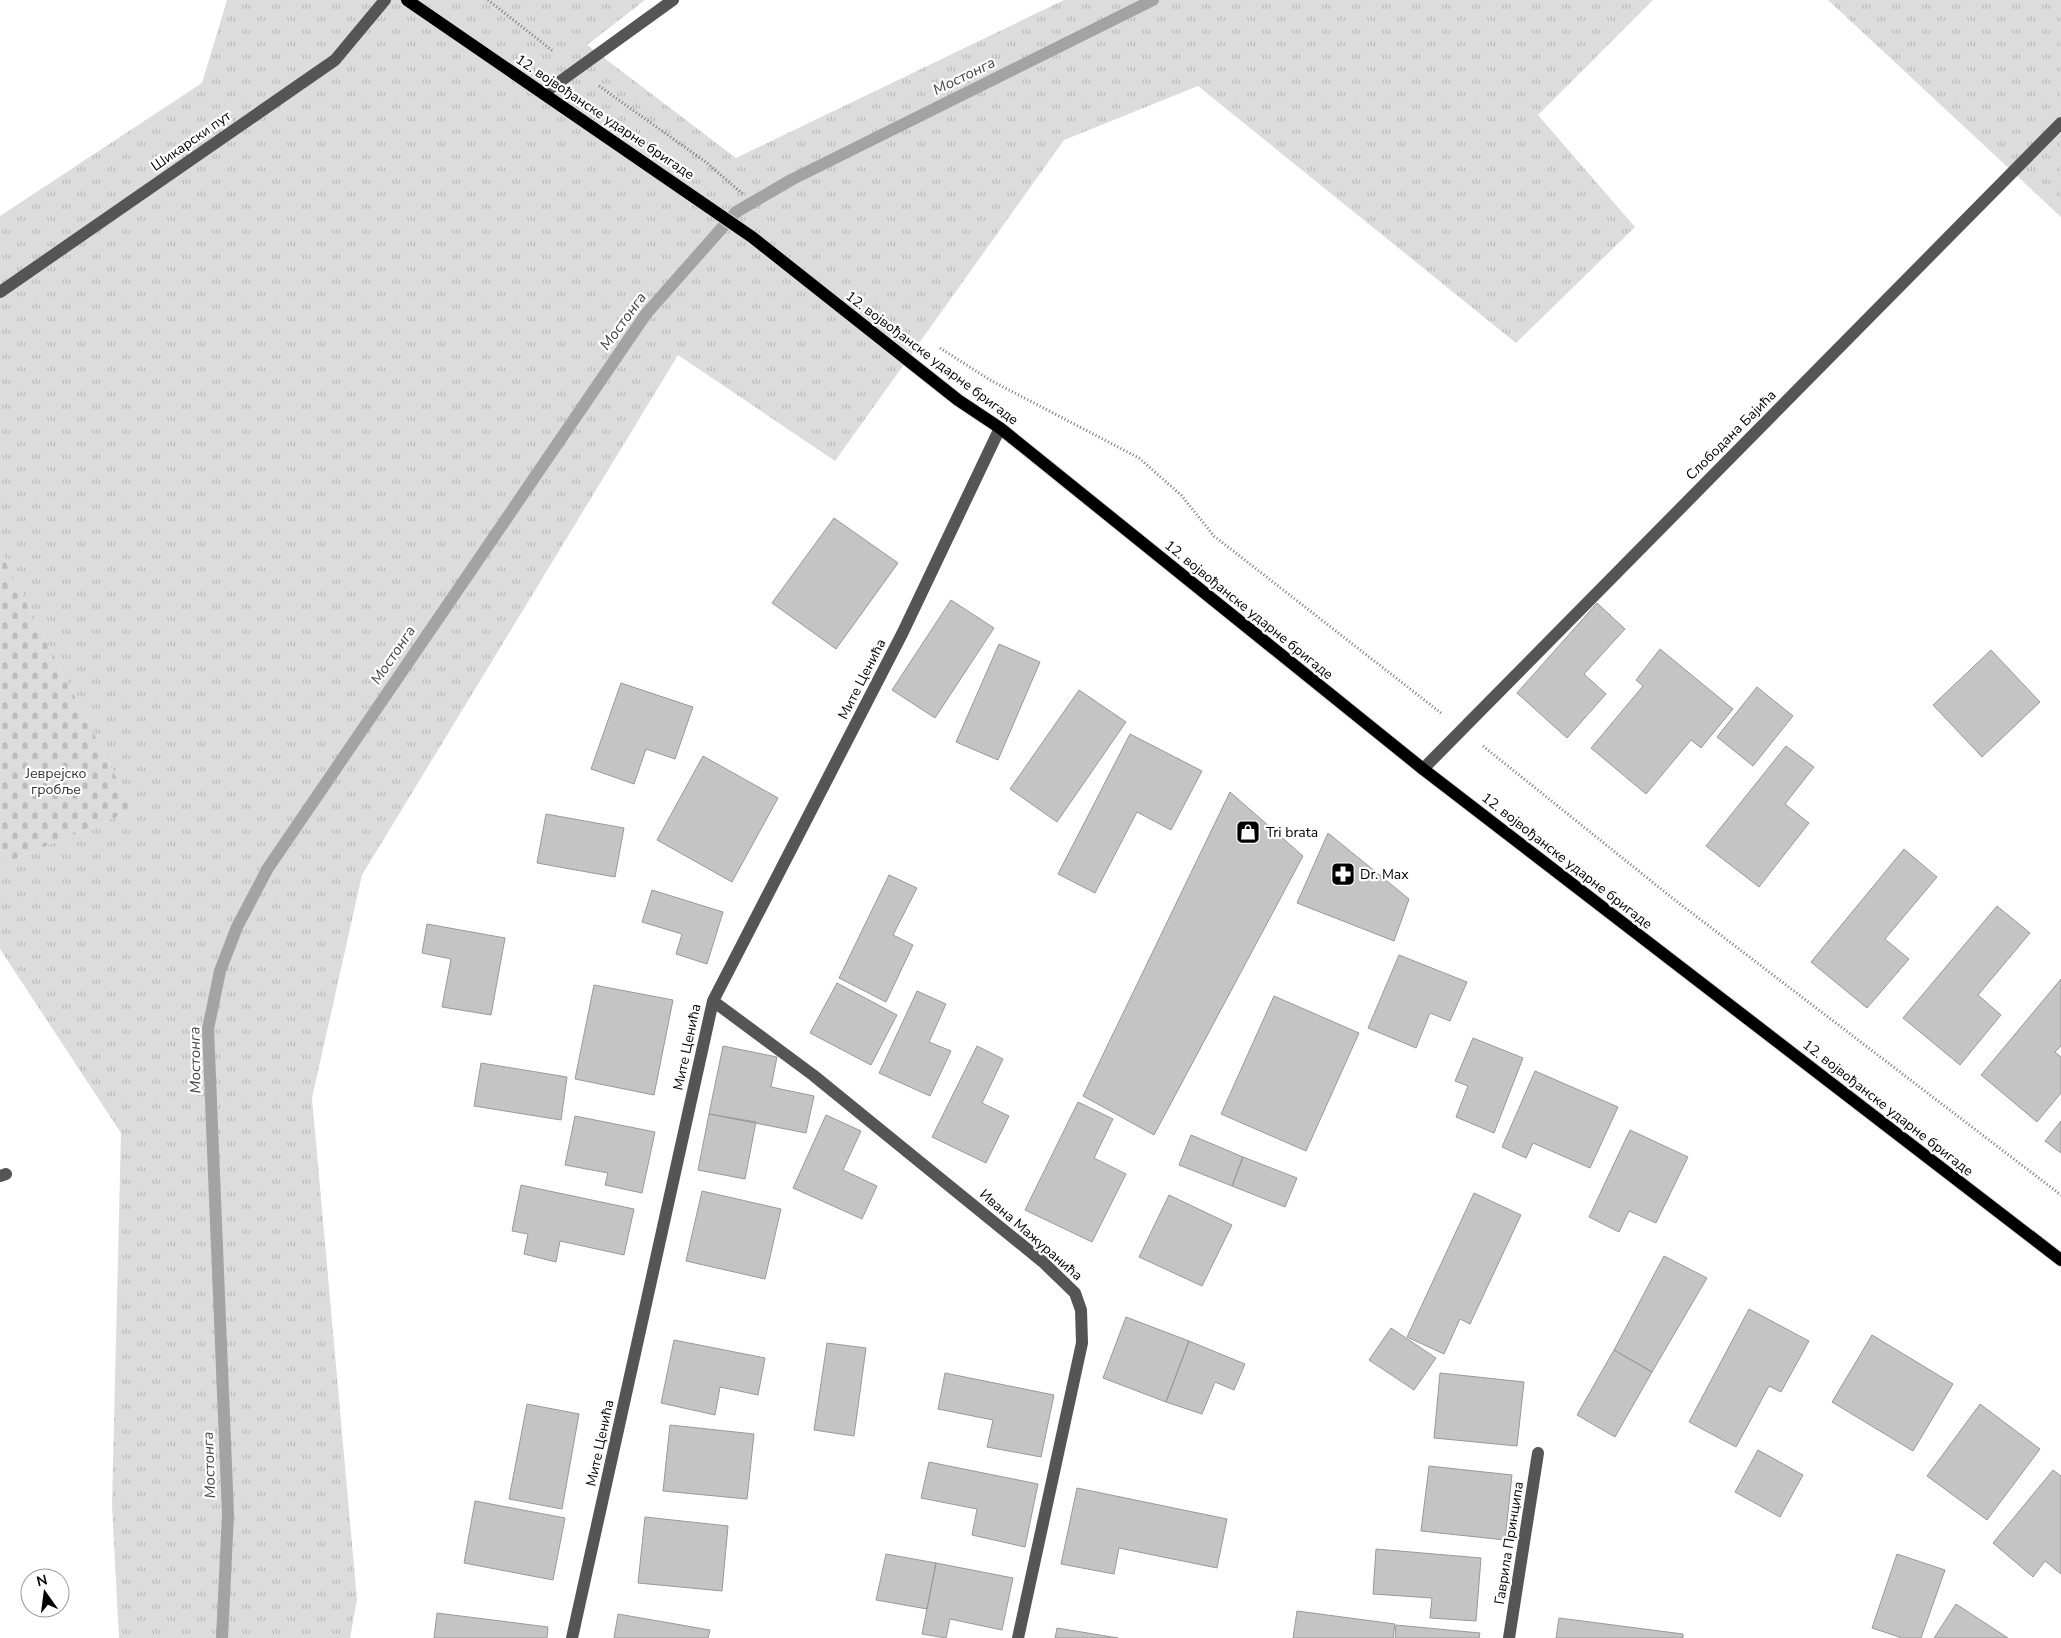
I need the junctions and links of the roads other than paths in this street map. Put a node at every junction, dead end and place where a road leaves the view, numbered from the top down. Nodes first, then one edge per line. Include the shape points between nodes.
1 (385, 0) edge
2 (407, 0) edge
3 (673, 0) edge
4 (544, 94) junction
5 (2061, 123) edge
6 (0, 292) edge
7 (1000, 428) junction
8 (1423, 769) junction
9 (713, 1001) junction
10 (2061, 1260) edge
11 (1538, 1453) dead end
12 (572, 1638) edge
13 (1018, 1638) edge
14 (1510, 1638) edge

1 - 6 street, Шикарски пут via 335,60
2 - 4 main road, 12. војвођанске ударне бригаде
3 - 4 street
4 - 7 main road, 12. војвођанске ударне бригаде via 752,237 958,400
5 - 8 street, Слободана Бајића
7 - 8 main road, 12. војвођанске ударне бригаде
7 - 9 street, Мите Ценића via 903,632
8 - 10 main road, 12. војвођанске ударне бригаде
9 - 12 street, Мите Ценића
9 - 13 street, Ивана Мажуранића via 813,1075 1043,1262 1075,1292 1081,1310 1082,1343
11 - 14 street, Гаврила Принципа

